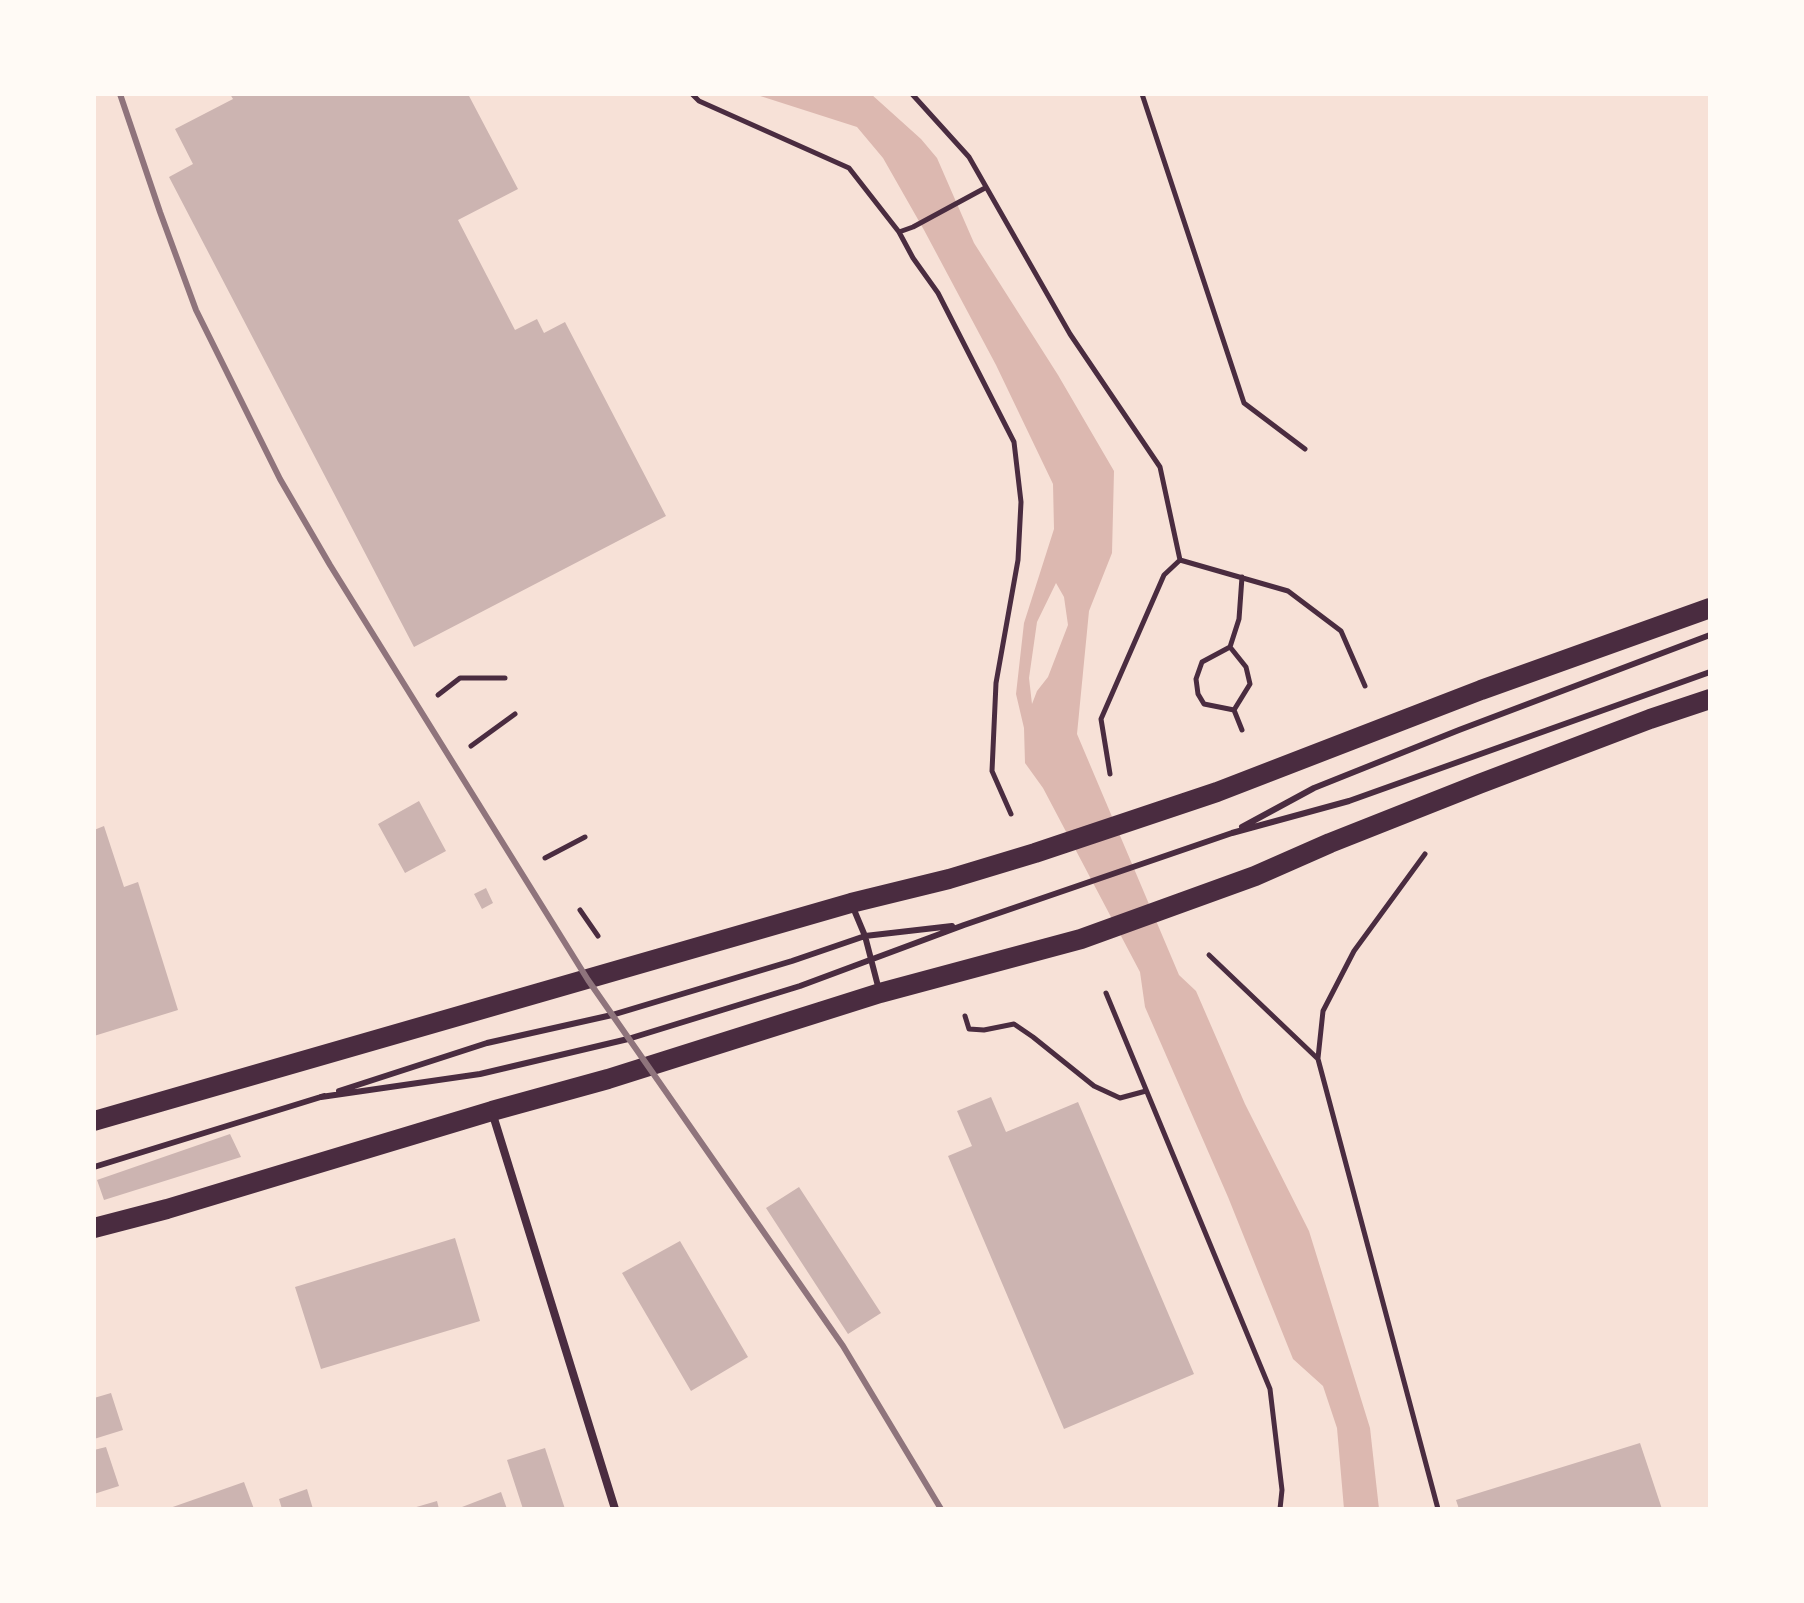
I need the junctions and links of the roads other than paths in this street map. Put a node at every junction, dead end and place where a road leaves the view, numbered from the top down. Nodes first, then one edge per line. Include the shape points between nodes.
1 (1710, 608) edge
2 (1710, 635) edge
3 (1710, 672) edge
4 (1710, 699) edge
5 (1232, 833) junction
6 (851, 903) junction
7 (964, 925) junction
8 (865, 936) junction
9 (871, 961) junction
10 (880, 993) junction
11 (321, 1097) junction
12 (492, 1111) junction
13 (94, 1121) edge
14 (94, 1167) edge
15 (94, 1228) edge
16 (615, 1509) edge

1 - 6 main road via 1217,792 1035,853
2 - 5 lane via 1314,788
3 - 5 lane via 1349,801
4 - 10 main road via 1081,939
5 - 7 lane
6 - 8 lane
6 - 13 main road
7 - 8 lane
7 - 9 lane
8 - 9 lane
8 - 11 lane via 612,1015 487,1043
9 - 10 lane
9 - 11 lane via 628,1039 480,1074
10 - 12 main road
11 - 14 lane
12 - 15 main road
12 - 16 street

